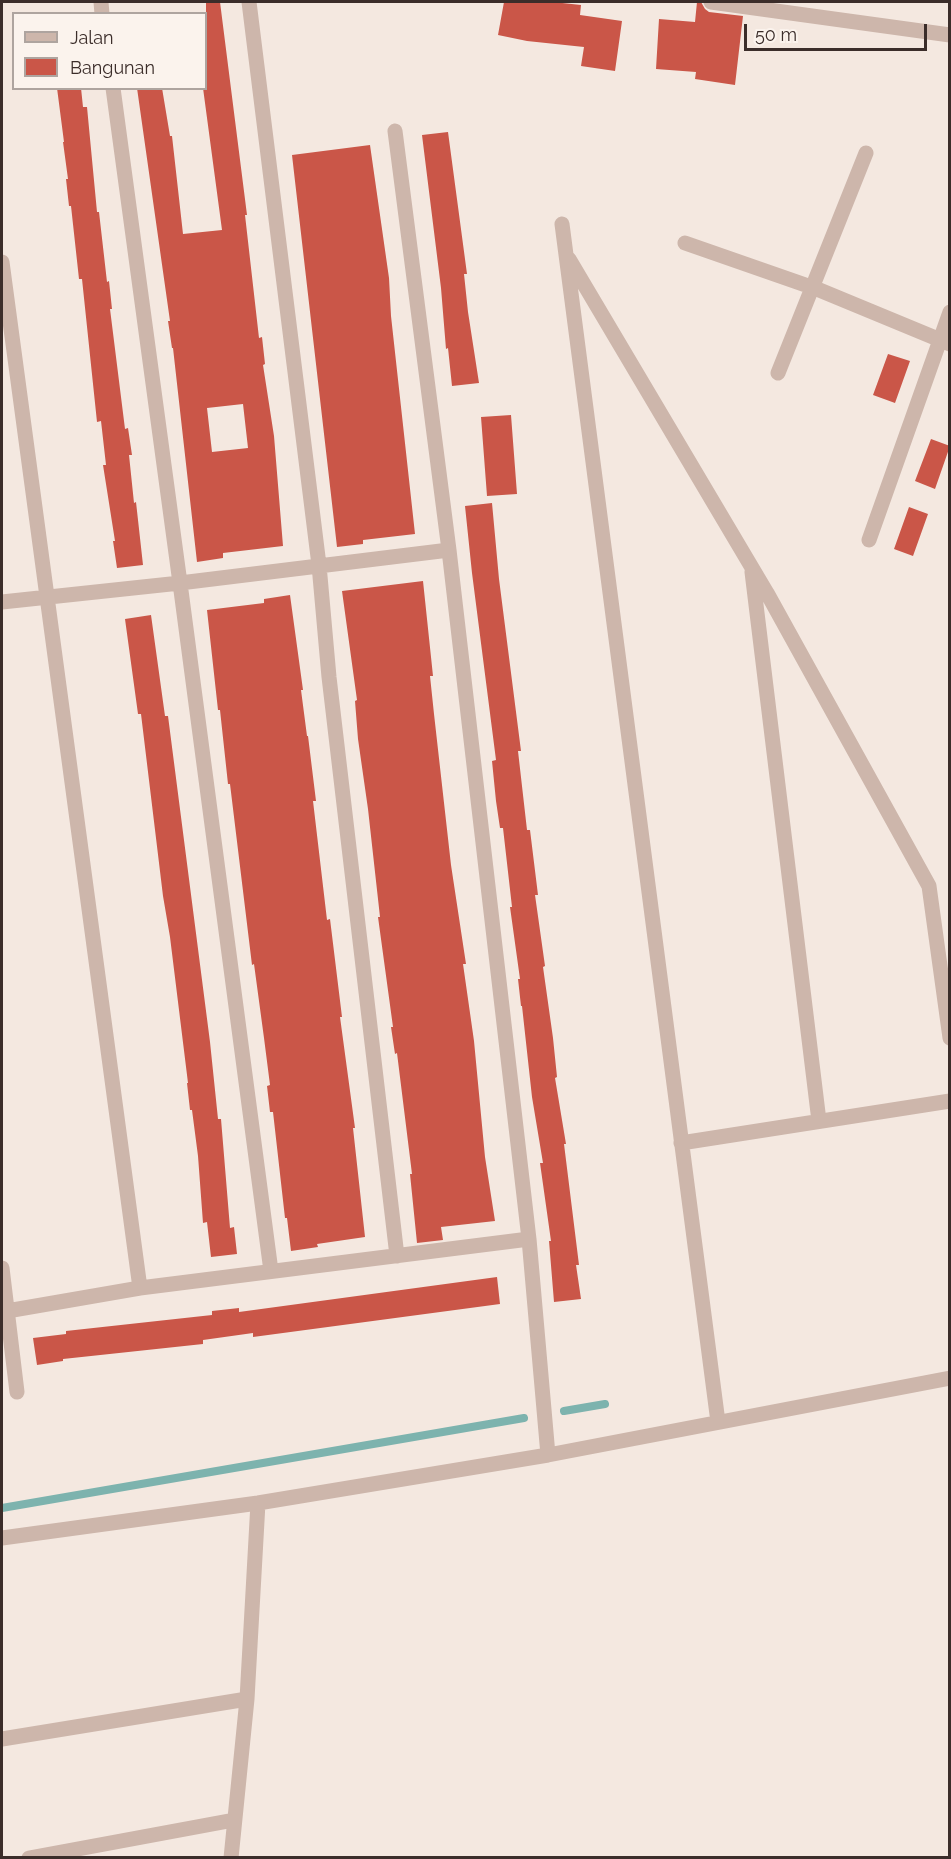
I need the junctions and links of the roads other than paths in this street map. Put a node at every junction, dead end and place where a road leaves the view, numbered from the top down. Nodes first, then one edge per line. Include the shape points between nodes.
1 (249, 2) edge
2 (711, 2) edge
3 (950, 35) edge
4 (113, 90) edge
5 (395, 131) dead end
6 (866, 153) dead end
7 (562, 224) dead end
8 (685, 243) dead end
9 (566, 254) junction
10 (2, 262) edge
11 (813, 287) junction
12 (950, 312) edge
13 (944, 342) edge
14 (778, 373) dead end
15 (869, 540) dead end
16 (449, 550) junction
17 (319, 565) junction
18 (751, 566) junction
19 (180, 583) junction
20 (48, 597) junction
21 (2, 602) edge
22 (950, 1038) edge
23 (950, 1101) edge
24 (819, 1121) junction
25 (681, 1143) junction
26 (529, 1239) junction
27 (397, 1256) junction
28 (2, 1268) edge
29 (271, 1271) junction
30 (140, 1288) junction
31 (7, 1311) junction
32 (950, 1378) edge
33 (17, 1392) dead end
34 (718, 1422) junction
35 (548, 1455) junction
36 (258, 1503) junction
37 (2, 1538) edge
38 (248, 1699) junction
39 (2, 1739) edge
40 (234, 1820) junction
41 (29, 1857) edge
42 (231, 1857) edge

1 - 17 street
2 - 3 street
4 - 19 street
5 - 16 street
6 - 11 street
7 - 9 street
8 - 11 street
9 - 18 street
9 - 25 street
10 - 20 street
11 - 13 street
11 - 14 street
12 - 13 street
13 - 15 street
16 - 17 street
16 - 26 street
17 - 19 street
17 - 27 street
18 - 22 street via 928,886
18 - 24 street
19 - 20 street
19 - 29 street
20 - 21 street
20 - 30 street
23 - 24 street
24 - 25 street
25 - 34 street
26 - 27 street
26 - 35 street
27 - 29 street
28 - 31 street
29 - 30 street
30 - 31 street
31 - 33 street
32 - 34 street
34 - 35 street
35 - 36 street
36 - 37 street
36 - 38 street
38 - 39 street
38 - 40 street
40 - 41 street
40 - 42 street

